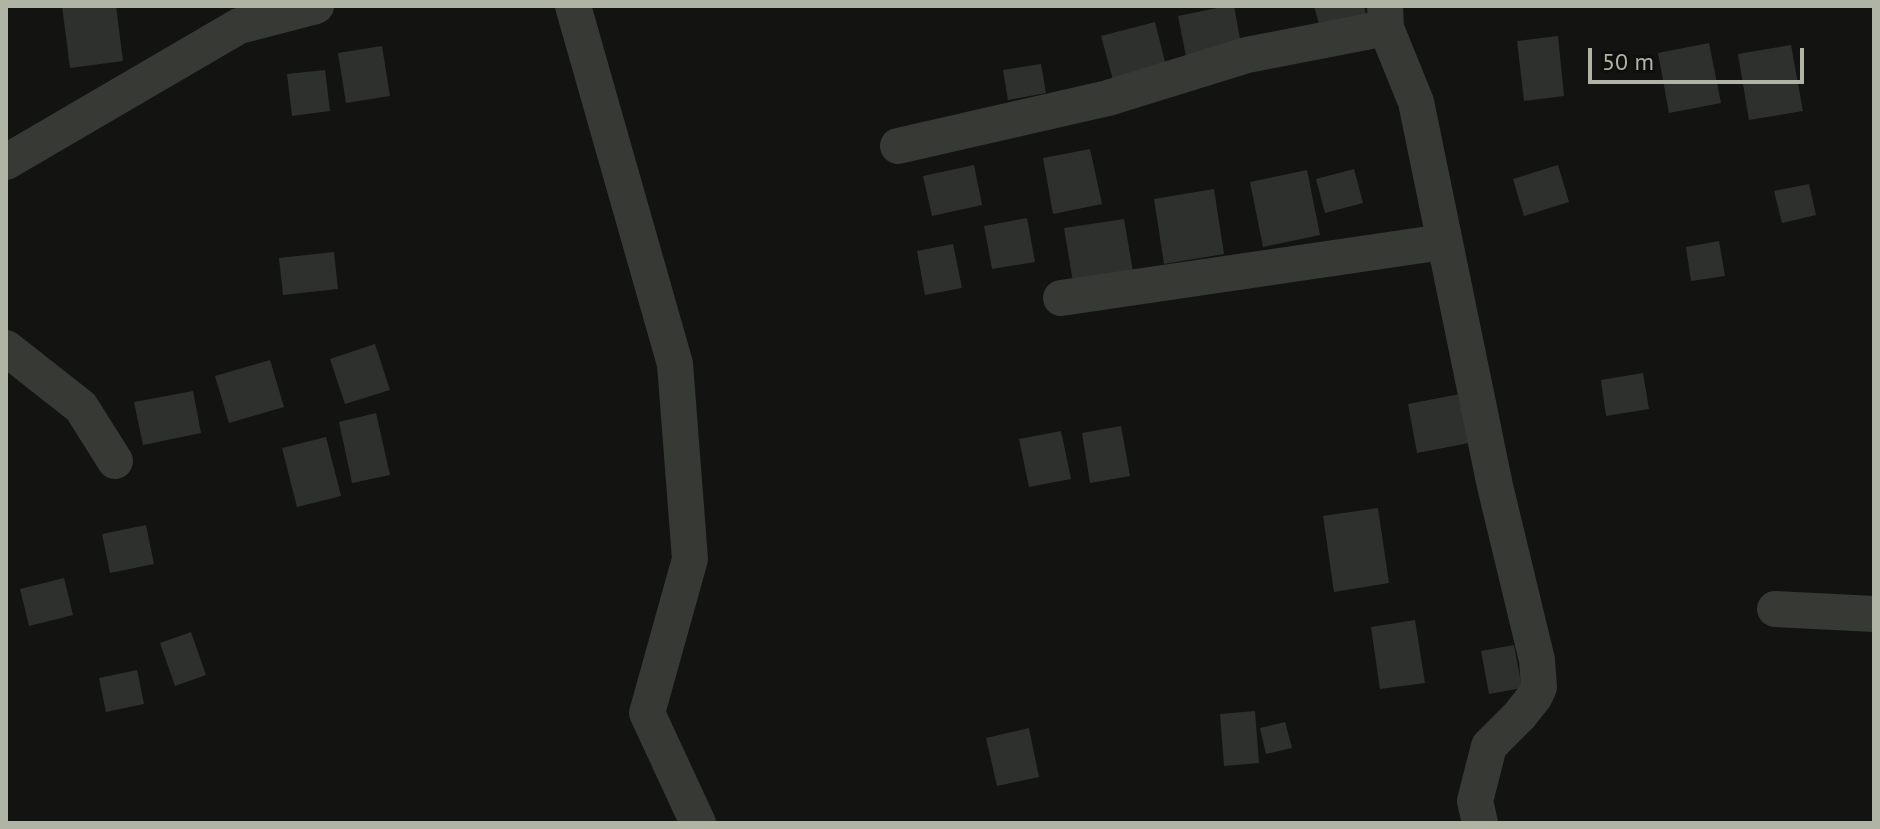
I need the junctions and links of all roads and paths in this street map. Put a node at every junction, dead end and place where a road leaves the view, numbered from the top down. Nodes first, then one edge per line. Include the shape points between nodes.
1 (316, 6) edge
2 (573, 6) edge
3 (1386, 17) edge
4 (898, 146) dead end
5 (6, 162) edge
6 (1443, 242) junction
7 (1061, 298) dead end
8 (6, 348) edge
9 (115, 461) dead end
10 (1775, 609) dead end
11 (1874, 614) edge
12 (698, 823) edge
13 (1480, 823) edge

1 - 5 street via 239,26
2 - 12 street via 675,364 690,559 647,713
3 - 4 street via 1108,98
3 - 6 street via 1416,102
6 - 7 street
6 - 13 street via 1539,687 1489,746 1475,801
8 - 9 street via 81,407
10 - 11 street

